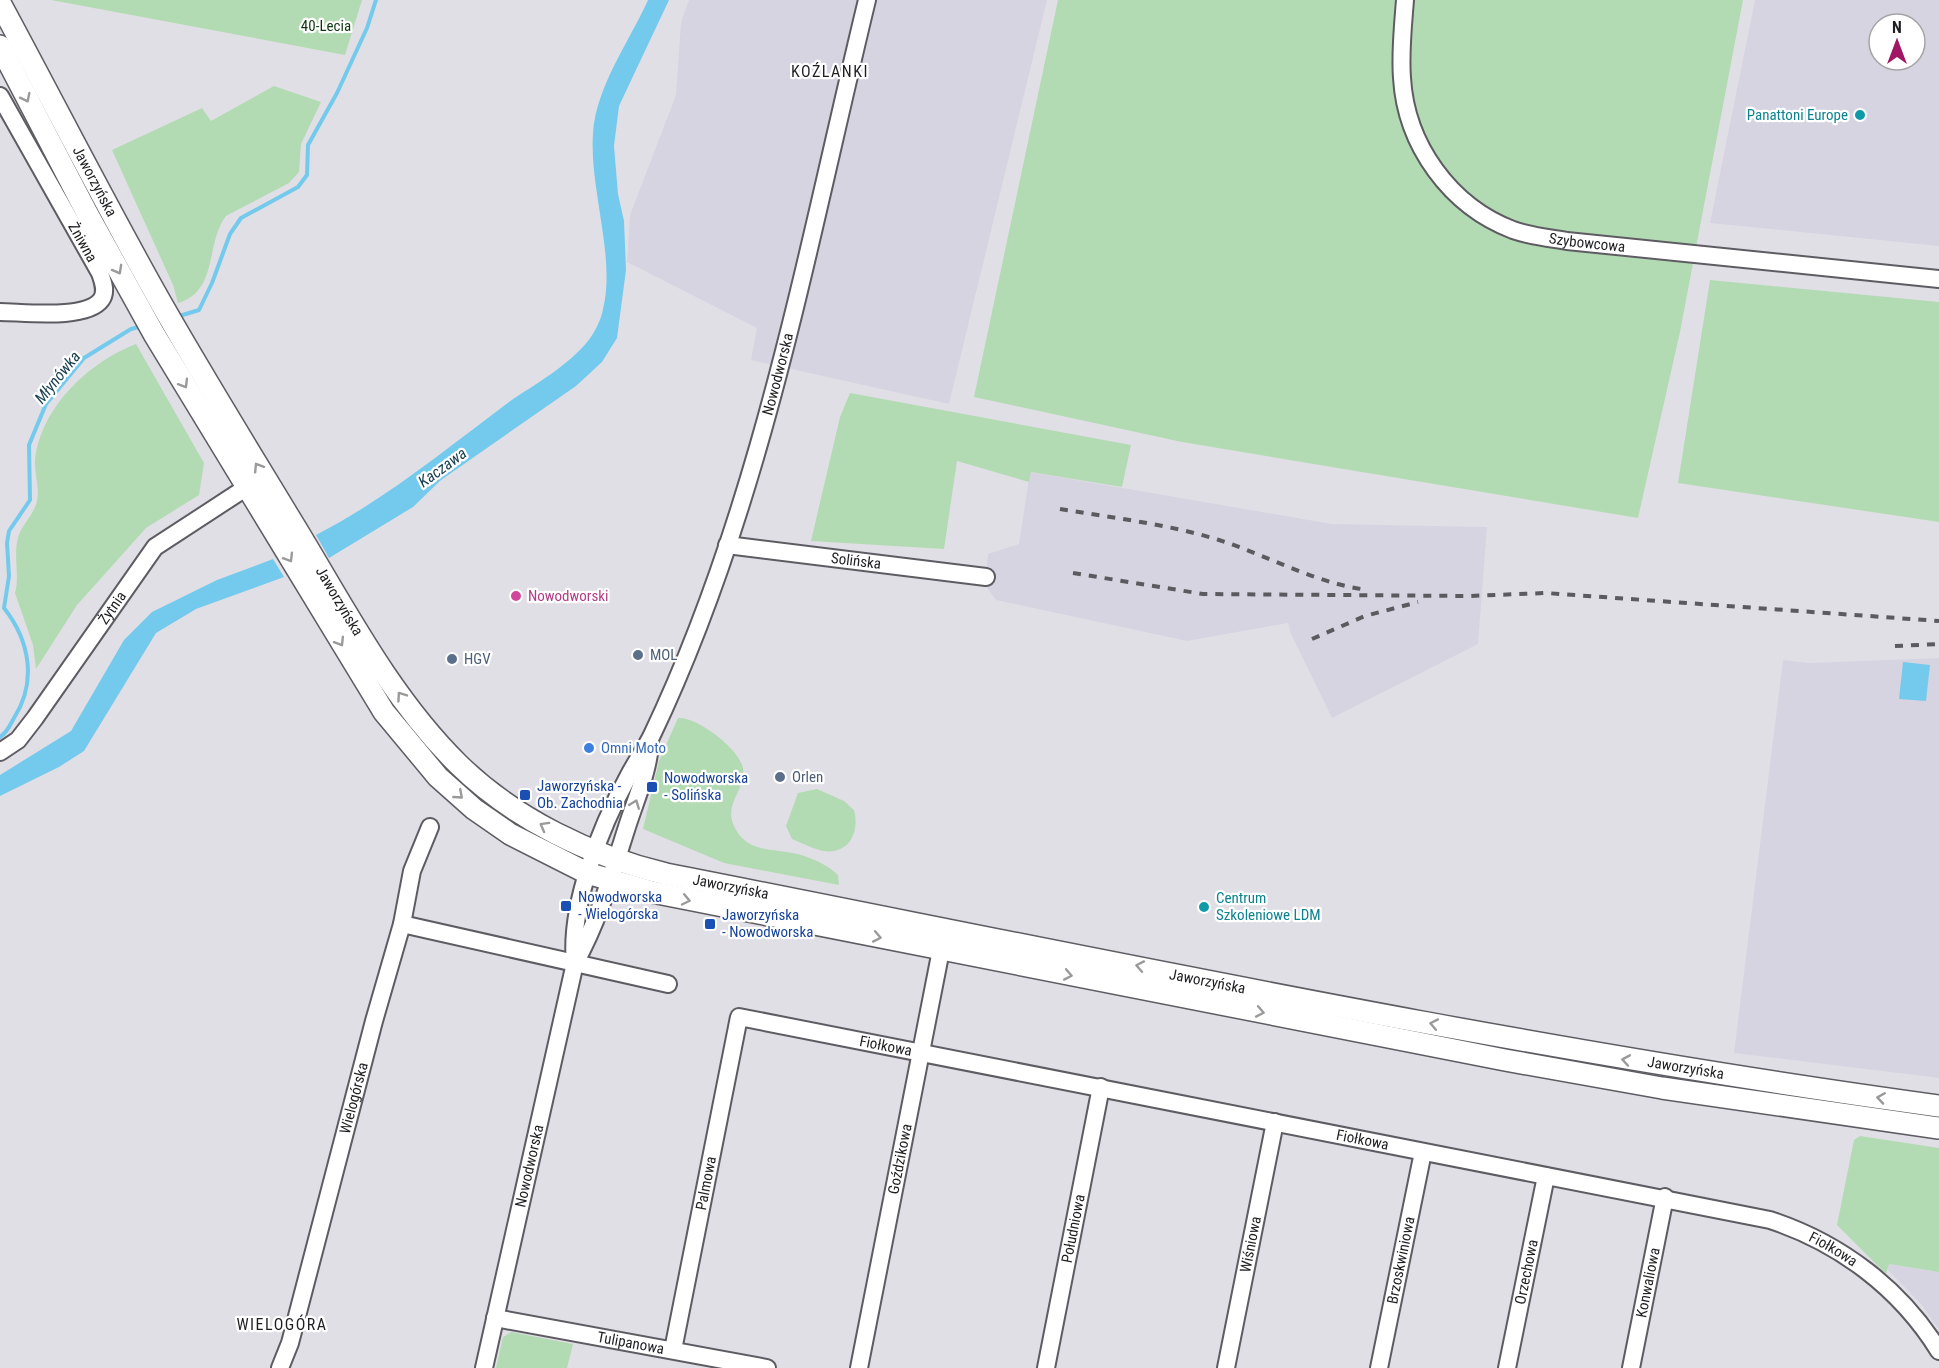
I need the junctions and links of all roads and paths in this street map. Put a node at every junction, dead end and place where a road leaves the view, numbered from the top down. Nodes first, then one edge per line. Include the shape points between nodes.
1 (867, 0) edge
2 (1405, 0) edge
3 (0, 3) edge
4 (0, 45) edge
5 (0, 96) edge
6 (1939, 279) edge
7 (152, 309) junction
8 (0, 312) edge
9 (247, 487) junction
10 (727, 545) junction
11 (986, 577) dead end
12 (652, 736) junction
13 (0, 752) edge
14 (430, 827) dead end
15 (596, 852) junction
16 (617, 860) junction
17 (587, 873) junction
18 (608, 881) junction
19 (402, 924) junction
20 (941, 950) junction
21 (575, 963) junction
22 (668, 984) dead end
23 (739, 1017) joint
24 (922, 1055) junction
25 (1101, 1087) junction
26 (1939, 1106) edge
27 (1275, 1122) junction
28 (1939, 1128) edge
29 (1423, 1152) junction
30 (1546, 1176) junction
31 (1665, 1197) junction
32 (495, 1318) junction
33 (673, 1350) junction
34 (1939, 1351) edge
35 (280, 1368) edge
36 (484, 1368) edge
37 (767, 1368) edge
38 (859, 1368) edge
39 (1046, 1368) edge
40 (1226, 1368) edge
41 (1379, 1368) edge
42 (1507, 1368) edge
43 (1631, 1368) edge

1 - 10 street, Nowodworska via 777,375
2 - 6 street, Szybowcowa via 1402,78 1413,130 1444,181 1490,219 1513,230 1567,242
3 - 7 main road, Jaworzyńska
4 -> 7 main road, Jaworzyńska via 87,213
5 - 8 street, Żniwna via 105,288 102,299 77,312
7 -> 9 main road, Jaworzyńska via 154,334
15 -> 7 main road, Jaworzyńska via 534,821 460,766 428,733 329,583 176,329
9 - 13 street, Żytnia via 155,547 35,718 18,740
9 -> 17 main road, Jaworzyńska via 384,712 438,777 510,834
10 - 11 street, Solińska
10 - 12 street, Nowodworska
12 - 15 street, Nowodworska via 628,777
16 -> 12 street, Nowodworska via 643,784
14 - 19 street, Wielogórska via 412,871
15 - 16 main road, Jaworzyńska
15 - 17 street, Nowodworska
16 - 18 street, Nowodworska
26 -> 16 main road, Jaworzyńska via 1576,1051 677,876
17 - 18 main road, Jaworzyńska
17 - 21 street, Nowodworska via 572,939
18 -> 20 main road, Jaworzyńska
18 - 21 street, Nowodworska
19 - 21 street
19 - 35 street, Wielogórska
20 - 24 street, Goździkowa
20 -> 28 main road, Jaworzyńska via 1662,1088
21 - 22 street
21 - 32 street, Nowodworska
23 - 24 street, Fiołkowa
23 - 33 street, Palmowa
24 - 25 street, Fiołkowa
24 - 38 street, Goździkowa
25 - 27 street, Fiołkowa
25 - 39 street, Południowa
27 - 29 street, Fiołkowa
27 - 40 street, Wiśniowa
29 - 30 street, Fiołkowa
29 - 41 street, Brzoskwiniowa
30 - 31 street, Fiołkowa
30 - 42 street, Orzechowa
31 - 34 street, Fiołkowa via 1770,1220 1825,1242 1903,1302
31 - 43 street, Konwaliowa
32 - 33 street, Tulipanowa
32 - 36 street, Nowodworska
33 - 37 street, Tulipanowa

